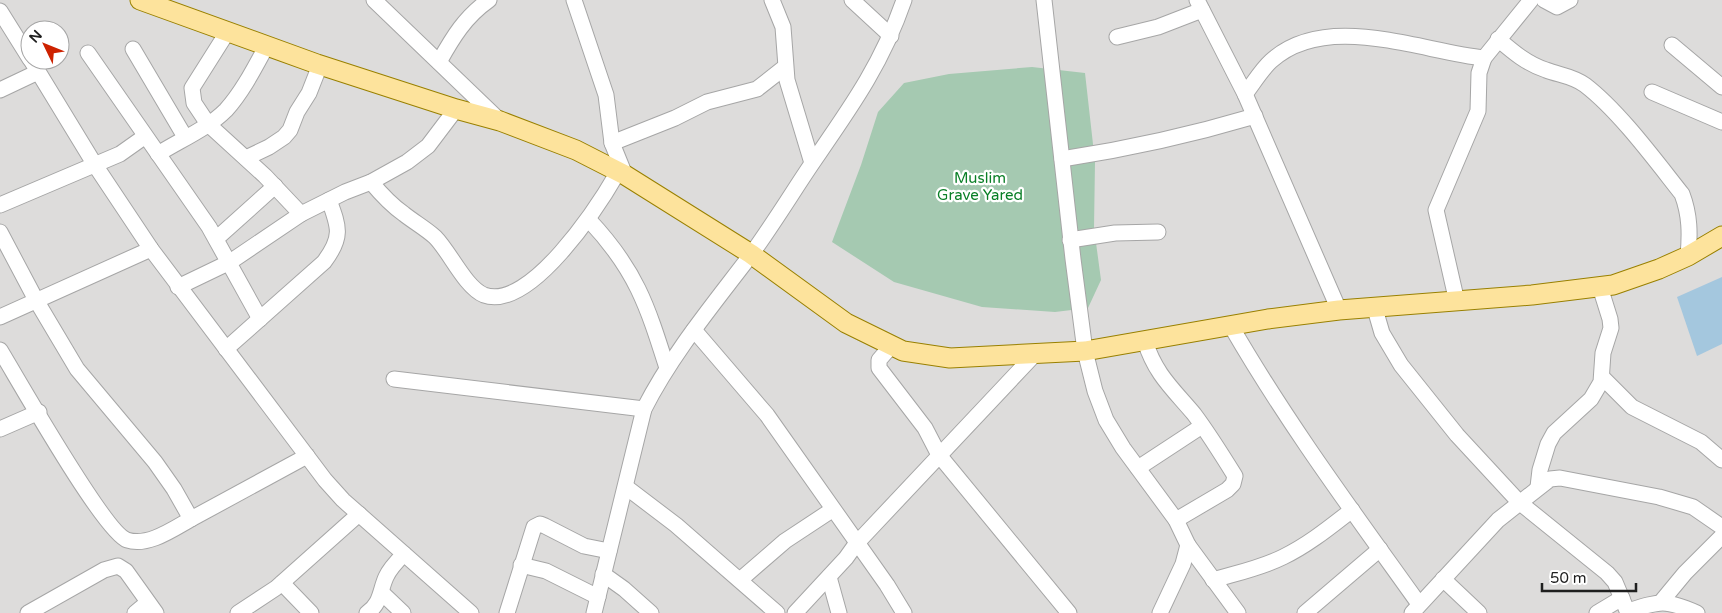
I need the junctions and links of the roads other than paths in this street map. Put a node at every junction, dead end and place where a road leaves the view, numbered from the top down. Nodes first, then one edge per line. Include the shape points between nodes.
1 (140, 0) edge
2 (374, 0) edge
3 (489, 0) edge
4 (574, 0) edge
5 (772, 0) edge
6 (852, 0) edge
7 (904, 0) edge
8 (1044, 0) edge
9 (1531, 0) edge
10 (1544, 0) edge
11 (1570, 0) edge
12 (1200, 5) edge
13 (0, 11) edge
14 (228, 31) junction
15 (891, 36) junction
16 (1117, 36) dead end
17 (1498, 39) junction
18 (20, 43) edge
19 (267, 45) junction
20 (1672, 45) dead end
21 (133, 49) dead end
22 (88, 53) dead end
23 (1484, 58) junction
24 (439, 62) junction
25 (320, 64) junction
26 (785, 67) junction
27 (24, 70) edge
28 (37, 70) edge
29 (1722, 87) edge
30 (0, 90) edge
31 (1652, 92) dead end
32 (1245, 94) junction
33 (456, 110) junction
34 (1255, 116) junction
35 (500, 121) junction
36 (1722, 122) edge
37 (208, 124) junction
38 (144, 137) junction
39 (186, 137) junction
40 (612, 143) junction
41 (158, 154) junction
42 (246, 158) junction
43 (1062, 159) junction
44 (812, 163) junction
45 (95, 164) junction
46 (622, 174) junction
47 (371, 182) junction
48 (275, 186) junction
49 (329, 200) junction
50 (0, 205) edge
51 (301, 214) junction
52 (589, 220) junction
53 (0, 232) edge
54 (1158, 232) dead end
55 (1722, 236) edge
56 (216, 239) junction
57 (1070, 240) junction
58 (151, 249) junction
59 (751, 254) junction
60 (1688, 256) junction
61 (230, 262) junction
62 (1600, 286) junction
63 (178, 287) junction
64 (36, 300) junction
65 (1457, 302) junction
66 (1375, 309) junction
67 (1340, 310) junction
68 (0, 317) edge
69 (260, 318) junction
70 (1231, 326) junction
71 (694, 330) junction
72 (1145, 341) junction
73 (892, 345) junction
74 (226, 349) junction
75 (0, 350) edge
76 (1085, 351) junction
77 (1035, 354) junction
78 (667, 368) junction
79 (1602, 377) junction
80 (394, 379) dead end
81 (644, 410) junction
82 (39, 412) junction
83 (1202, 426) junction
84 (0, 429) edge
85 (939, 455) junction
86 (307, 456) junction
87 (1722, 460) edge
88 (1138, 468) junction
89 (626, 487) junction
90 (1538, 487) junction
91 (1519, 502) junction
92 (832, 510) junction
93 (1352, 510) junction
94 (359, 514) junction
95 (191, 519) junction
96 (1176, 520) junction
97 (1722, 527) edge
98 (1722, 536) edge
99 (856, 544) junction
100 (1188, 545) junction
101 (1380, 549) junction
102 (609, 552) junction
103 (404, 554) junction
104 (521, 565) junction
105 (602, 574) junction
106 (830, 576) junction
107 (1443, 579) junction
108 (740, 580) junction
109 (1213, 580) junction
110 (282, 582) junction
111 (382, 593) junction
112 (598, 597) junction
113 (1661, 602) junction
114 (1626, 607) edge
115 (151, 608) edge
116 (1416, 609) edge
117 (398, 611) edge
118 (464, 611) edge
119 (28, 613) edge
120 (135, 613) edge
121 (238, 613) edge
122 (311, 613) edge
123 (367, 613) edge
124 (507, 613) edge
125 (594, 613) edge
126 (651, 613) edge
127 (777, 613) edge
128 (795, 613) edge
129 (839, 613) edge
130 (904, 613) edge
131 (1069, 613) edge
132 (1160, 613) edge
133 (1238, 613) edge
134 (1305, 613) edge
135 (1479, 613) edge
136 (1597, 613) edge
137 (1697, 613) edge

1 - 14 main road
2 - 24 street
3 - 24 street via 471,13
4 - 40 street via 606,95
5 - 26 street via 783,27
6 - 15 street
7 - 15 street
8 - 43 street
9 - 17 street
10 - 11 street via 1557,7
12 - 16 street via 1158,27
12 - 32 street
13 - 18 street
14 - 19 main road
14 - 37 street via 192,88 194,102
15 - 44 street via 868,82
17 - 23 street
17 - 60 street via 1530,63 1585,85 1635,137 1682,194 1690,233
19 - 25 main road
19 - 37 street via 242,90 225,111
20 - 29 street
21 - 39 street
22 - 38 street
23 - 32 street via 1365,36 1306,42 1288,49 1270,62
23 - 65 street via 1479,73 1478,111 1436,210
24 - 35 street
25 - 33 main road
25 - 42 street via 290,130 269,147
26 - 40 street via 757,89 707,102
26 - 44 street
27 - 30 street
28 - 45 street
31 - 36 street
32 - 34 street
33 - 35 main road
33 - 47 street via 428,146
34 - 43 street via 1128,148
34 - 67 street
35 - 46 main road via 576,150
37 - 39 street
37 - 42 street
38 - 41 street
38 - 45 street via 120,154
39 - 41 street
40 - 46 street
41 - 56 street
42 - 48 street
43 - 57 street
44 - 59 street
45 - 50 street
45 - 58 street
46 - 52 street
46 - 59 main road
47 - 49 street
47 - 52 street via 388,202 436,238 473,288 495,296 513,291 536,277
48 - 51 street
48 - 56 street
49 - 51 street
49 - 69 street via 338,225 333,250 324,262
51 - 61 street
52 - 78 street via 615,250 638,285
53 - 64 street
54 - 57 street via 1115,233
55 - 60 main road
56 - 61 street
57 - 76 street
58 - 63 street
58 - 64 street
59 - 71 street
59 - 73 main road via 846,323
60 - 62 main road via 1613,285
61 - 63 street
61 - 69 street
62 - 65 main road
62 - 79 street via 1611,328 1603,353
63 - 74 street
64 - 68 street
64 - 95 street via 77,369 155,462
65 - 66 main road
66 - 67 main road
66 - 91 street via 1382,333 1400,365 1457,435
67 - 70 main road
69 - 74 street
70 - 72 main road
70 - 93 street via 1260,376
71 - 78 street
71 - 92 street via 767,416
72 - 76 main road
72 - 83 street via 1160,375
73 - 77 main road via 903,351 950,358
73 - 85 street via 879,360 879,368 925,428
74 - 86 street
75 - 82 street
76 - 77 main road
76 - 88 street via 1106,420
77 - 85 street
78 - 81 street
79 - 87 street via 1632,407 1701,442
79 - 90 street via 1591,399 1554,433 1540,470
80 - 81 street
81 - 89 street
82 - 84 street
82 - 95 street via 95,507 126,540 139,542 158,536
83 - 88 street
83 - 96 street via 1235,476 1233,484
85 - 99 street
85 - 131 street
86 - 94 street via 325,480
86 - 95 street
88 - 96 street
89 - 102 street
89 - 108 street
90 - 91 street
90 - 97 street via 1550,479 1560,478 1659,497 1692,507
91 - 107 street
91 - 114 street via 1607,573 1615,582
92 - 99 street
92 - 108 street via 785,541
93 - 101 street
93 - 109 street via 1282,558
94 - 103 street
94 - 110 street
96 - 100 street
98 - 113 street
99 - 106 street
99 - 130 street
100 - 109 street
100 - 132 street via 1183,564
101 - 116 street
101 - 134 street
102 - 104 street via 584,546 540,524 531,533
102 - 105 street
103 - 111 street via 385,578
103 - 118 street
104 - 112 street via 546,571
104 - 124 street
105 - 112 street
105 - 126 street
106 - 128 street
106 - 129 street
107 - 116 street
107 - 135 street
108 - 127 street
109 - 133 street
110 - 121 street
110 - 122 street
111 - 117 street
111 - 123 street
112 - 125 street
113 - 114 street
113 - 137 street
114 - 136 street
115 - 119 street via 126,571 112,566
115 - 120 street

